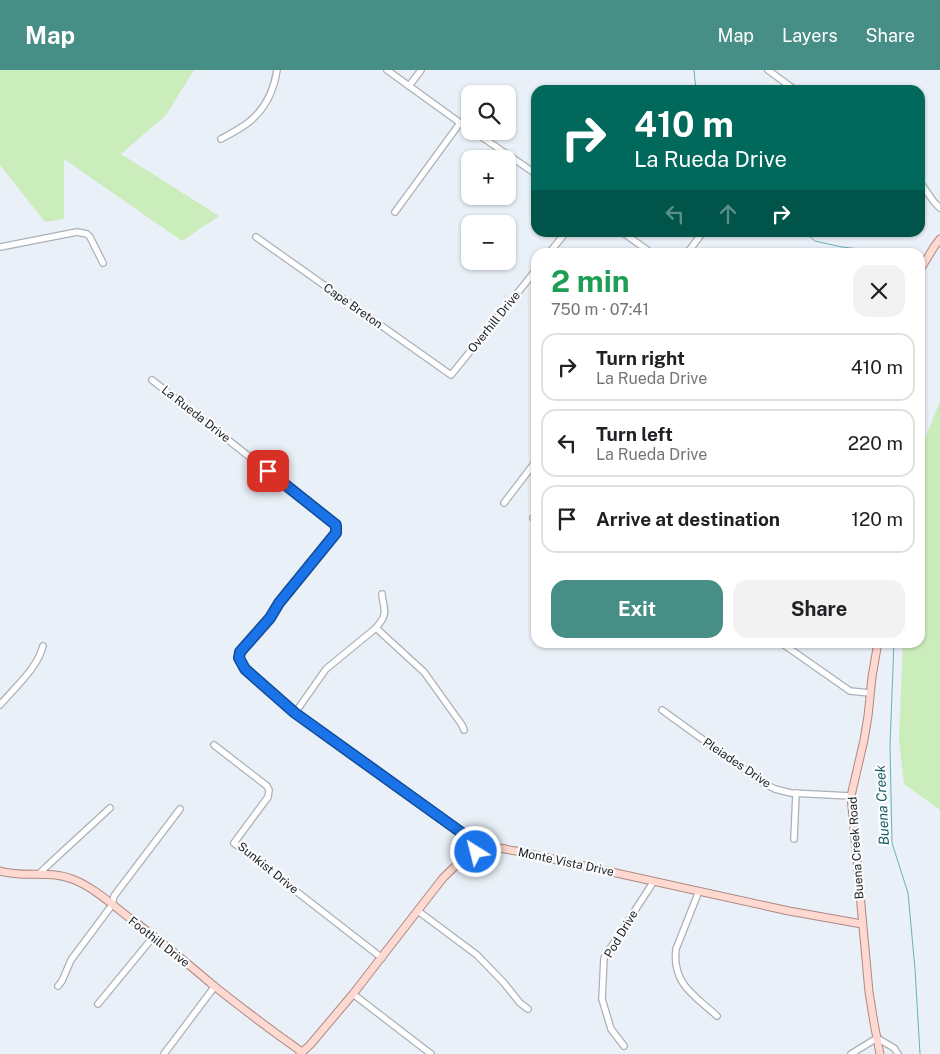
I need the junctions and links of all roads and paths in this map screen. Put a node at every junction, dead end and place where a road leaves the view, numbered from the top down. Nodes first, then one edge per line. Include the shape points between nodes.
1 (277, 70) edge
2 (387, 70) edge
3 (421, 70) edge
4 (768, 70) edge
5 (788, 85) edge
6 (409, 86) junction
7 (460, 123) joint
8 (221, 139) dead end
9 (486, 140) edge
10 (531, 171) edge
11 (925, 189) edge
12 (940, 208) edge
13 (395, 212) dead end
14 (256, 237) dead end
15 (562, 237) edge
16 (629, 237) edge
17 (699, 237) edge
18 (940, 239) edge
19 (0, 247) edge
20 (553, 248) edge
21 (644, 248) edge
22 (691, 248) edge
23 (925, 260) edge
24 (103, 263) dead end
25 (531, 276) edge
26 (451, 375) joint
27 (152, 380) dead end
28 (531, 468) edge
29 (504, 503) dead end
30 (382, 594) dead end
31 (376, 628) junction
32 (43, 646) dead end
33 (789, 648) edge
34 (877, 648) edge
35 (870, 693) junction
36 (0, 705) edge
37 (662, 710) dead end
38 (295, 713) junction
39 (464, 730) dead end
40 (214, 745) dead end
41 (796, 793) junction
42 (851, 796) junction
43 (110, 808) dead end
44 (180, 809) dead end
45 (794, 839) dead end
46 (476, 852) junction
47 (0, 871) edge
48 (40, 874) junction
49 (654, 881) junction
50 (699, 891) junction
51 (112, 905) junction
52 (418, 911) junction
53 (862, 924) junction
54 (154, 936) junction
55 (382, 958) junction
56 (58, 986) dead end
57 (215, 986) junction
58 (353, 994) junction
59 (98, 1004) dead end
60 (528, 1009) dead end
61 (718, 1016) dead end
62 (877, 1038) junction
63 (624, 1046) dead end
64 (301, 1053) edge
65 (164, 1054) edge
66 (431, 1054) edge
67 (851, 1054) edge
68 (880, 1054) edge
69 (898, 1054) edge

1 - 8 street via 272,92 264,106 249,122
2 - 6 street
3 - 6 street
4 - 5 street
6 - 7 street
7 - 13 street
9 - 10 street
11 - 12 street
14 - 26 street, Cape Breton
15 - 20 street
16 - 21 street
17 - 22 street
18 - 23 main road
19 - 24 street via 77,232 90,237
25 - 26 street, Overhill Drive
27 - 38 street, La Rueda Drive via 336,525 336,533 238,655 245,669
28 - 29 street
30 - 31 street via 384,617
31 - 38 street via 326,669
31 - 39 street via 424,672
32 - 36 street via 27,674
33 - 35 street via 850,691
34 - 35 main road, Buena Creek Road
35 - 42 main road, Buena Creek Road via 864,740
37 - 41 street, Pleiades Drive via 763,783
38 - 46 street, La Rueda Drive via 469,838
40 - 55 street, Sunkist Drive via 269,790 268,797 234,843
41 - 42 street, Pleiades Drive
41 - 45 street
42 - 53 main road, Buena Creek Road
43 - 48 street
44 - 51 street via 114,896
46 - 49 main road, Monte Vista Drive via 494,848 516,851
46 - 52 main road, Monte Vista Drive via 459,862 443,878
47 - 48 main road, Foothill Drive
48 - 51 main road, Foothill Drive via 70,878 84,884
49 - 50 main road, Monte Vista Drive
49 - 63 street, Pod Drive via 604,958 602,999 611,1028
50 - 53 main road, Monte Vista Drive
50 - 61 street via 675,959 677,972 686,988
51 - 54 main road, Foothill Drive
51 - 56 street via 71,960
52 - 55 main road, Monte Vista Drive
52 - 60 street via 477,955
53 - 62 main road, Buena Creek Road
54 - 57 main road, Foothill Drive
54 - 59 street
55 - 58 main road, Monte Vista Drive
57 - 64 main road, Foothill Drive
57 - 65 street
58 - 64 main road, Monte Vista Drive
58 - 66 street
62 - 67 street
62 - 68 main road, Buena Creek Road
62 - 69 street

